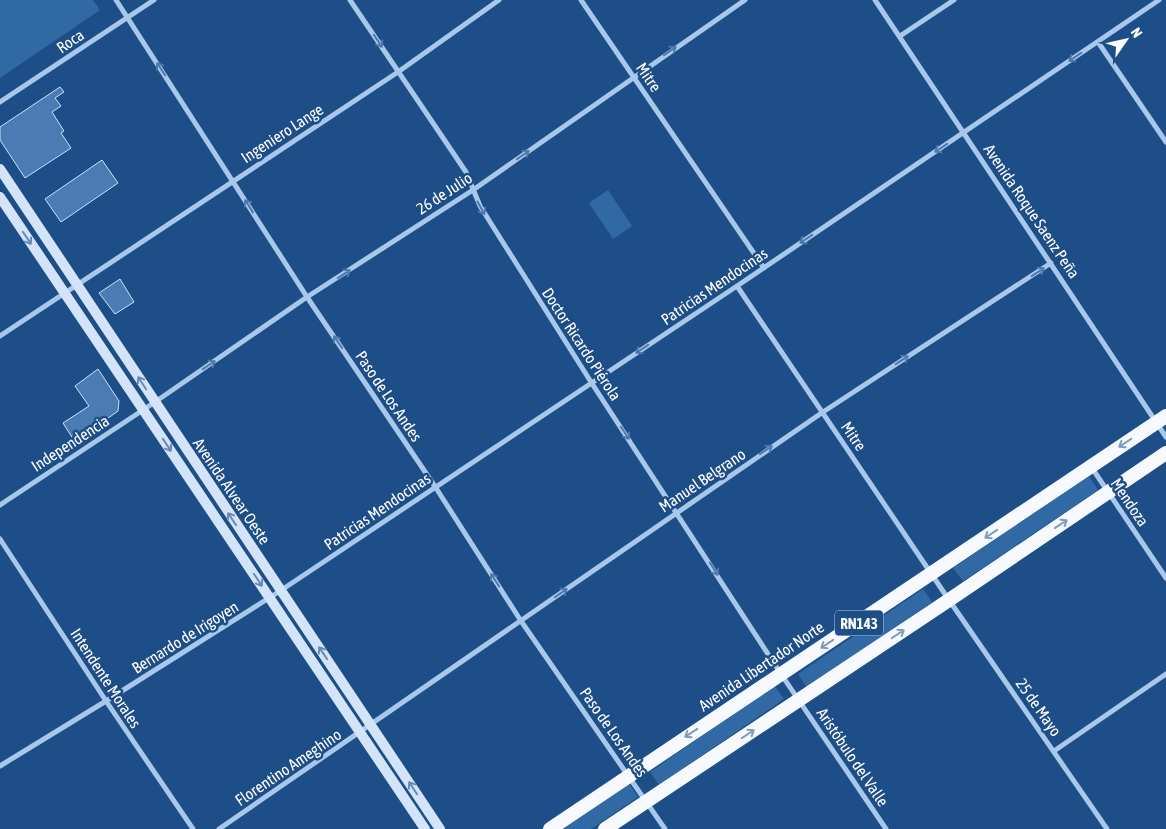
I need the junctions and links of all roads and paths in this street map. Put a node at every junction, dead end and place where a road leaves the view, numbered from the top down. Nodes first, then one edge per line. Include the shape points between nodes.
1 (116, 0) edge
2 (154, 0) edge
3 (350, 0) edge
4 (499, 0) edge
5 (581, 0) edge
6 (745, 0) edge
7 (876, 0) edge
8 (954, 0) edge
9 (1159, 0) edge
10 (128, 17) junction
11 (900, 36) junction
12 (1098, 42) junction
13 (398, 72) junction
14 (633, 77) junction
15 (0, 102) edge
16 (964, 133) junction
17 (1166, 142) edge
18 (0, 169) edge
19 (233, 180) junction
20 (473, 190) junction
21 (0, 197) edge
22 (1051, 263) junction
23 (764, 268) junction
24 (78, 285) junction
25 (738, 286) junction
26 (65, 293) junction
27 (308, 298) junction
28 (0, 336) edge
29 (591, 382) junction
30 (155, 402) junction
31 (143, 410) junction
32 (823, 412) junction
33 (1161, 419) edge
34 (1166, 437) edge
35 (1166, 453) edge
36 (1091, 466) junction
37 (436, 488) junction
38 (1108, 492) junction
39 (0, 505) edge
40 (676, 512) junction
41 (0, 539) edge
42 (932, 574) junction
43 (1166, 578) edge
44 (280, 590) junction
45 (270, 598) junction
46 (949, 600) junction
47 (521, 621) junction
48 (781, 674) junction
49 (1166, 674) edge
50 (799, 700) junction
51 (106, 701) junction
52 (371, 725) junction
53 (360, 733) junction
54 (1054, 751) junction
55 (0, 766) edge
56 (628, 775) junction
57 (646, 801) junction
58 (193, 829) edge
59 (219, 829) edge
60 (425, 829) edge
61 (440, 829) edge
62 (550, 829) edge
63 (605, 829) edge
64 (665, 829) edge
65 (886, 829) edge
66 (1107, 829) edge

1 - 10 street, Paso de Los Andes
2 - 10 street, Roca
3 -> 13 street, Doctor Ricardo Piérola
4 - 13 street, Ingeniero Lange
5 - 14 street, Mitre
14 -> 6 street, 26 de Julio
7 - 11 street, Avenida Roque Saenz Peña
8 - 11 street
9 - 12 street, Patricias Mendocinas
10 - 15 street, Roca
19 -> 10 street, Paso de Los Andes
11 - 16 street, Avenida Roque Saenz Peña
12 -> 16 street, Patricias Mendocinas
12 - 17 street
13 - 19 street, Ingeniero Lange
13 - 20 street, Doctor Ricardo Piérola via 466,172
20 -> 14 street, 26 de Julio
14 - 23 street, Mitre
16 - 22 street, Avenida Roque Saenz Peña
16 -> 23 street, Patricias Mendocinas
18 - 24 main road, Avenida Alvear Oeste
19 - 24 street, Ingeniero Lange
27 -> 19 street, Paso de Los Andes
27 -> 20 street, 26 de Julio
20 -> 29 street, Doctor Ricardo Piérola
21 -> 26 main road, Avenida Alvear Oeste
32 -> 22 street, Manuel Belgrano
22 - 33 street, Avenida Roque Saenz Peña
23 - 25 street, Patricias Mendocinas
24 - 26 street, Ingeniero Lange
30 -> 24 main road, Avenida Alvear Oeste
25 -> 29 street, Patricias Mendocinas
25 - 32 street, Mitre
26 - 28 street, Ingeniero Lange
26 - 31 main road, Avenida Alvear Oeste
30 -> 27 street, 26 de Julio
37 -> 27 street, Paso de Los Andes
29 - 37 street, Patricias Mendocinas
29 -> 40 street, Doctor Ricardo Piérola
30 - 31 street, Independencia
44 -> 30 main road, Avenida Alvear Oeste
31 - 39 street, Independencia
31 -> 45 main road, Avenida Alvear Oeste
40 -> 32 street, Manuel Belgrano
32 - 42 street, Mitre
33 - 34 street, Avenida Roque Saenz Peña
33 -> 36 highway, Avenida Libertador Norte / RN143
35 - 38 highway, RN143
36 - 38 street, Mendoza
36 -> 42 highway, Avenida Libertador Norte / RN143
37 - 44 street, Patricias Mendocinas
47 -> 37 street, Paso de Los Andes
38 - 43 street, Mendoza
46 -> 38 highway, RN143
47 -> 40 street, Manuel Belgrano
40 -> 48 street, Doctor Ricardo Piérola
41 - 51 street, Intendente Morales
42 - 46 street, Mitre
42 -> 48 highway, Avenida Libertador Norte / RN143
44 - 45 street, Bernardo de Irigoyen
52 -> 44 main road, Avenida Alvear Oeste
45 - 51 street, Bernardo de Irigoyen
45 - 53 main road, Avenida Alvear Oeste
50 -> 46 highway, RN143
46 - 54 street, 25 de Mayo
47 - 52 street, Manuel Belgrano
47 - 56 street, Paso de Los Andes
48 - 50 street, Doctor Ricardo Piérola
48 -> 56 highway, Avenida Libertador Norte / RN143
49 - 54 street
57 -> 50 highway, RN143
50 - 65 street, Aristóbulo del Valle
51 - 55 street, Bernardo de Irigoyen
51 - 58 street, Intendente Morales
52 - 53 street, Florentino Ameghino
61 -> 52 main road, Avenida Alvear Oeste
53 - 59 street, Florentino Ameghino
53 - 60 main road, Avenida Alvear Oeste
54 - 66 street, 25 de Mayo
56 - 57 street, Paso de Los Andes
56 - 62 highway, Avenida Libertador Norte / RN143
57 - 63 highway, RN143
57 - 64 street, Paso de Los Andes

